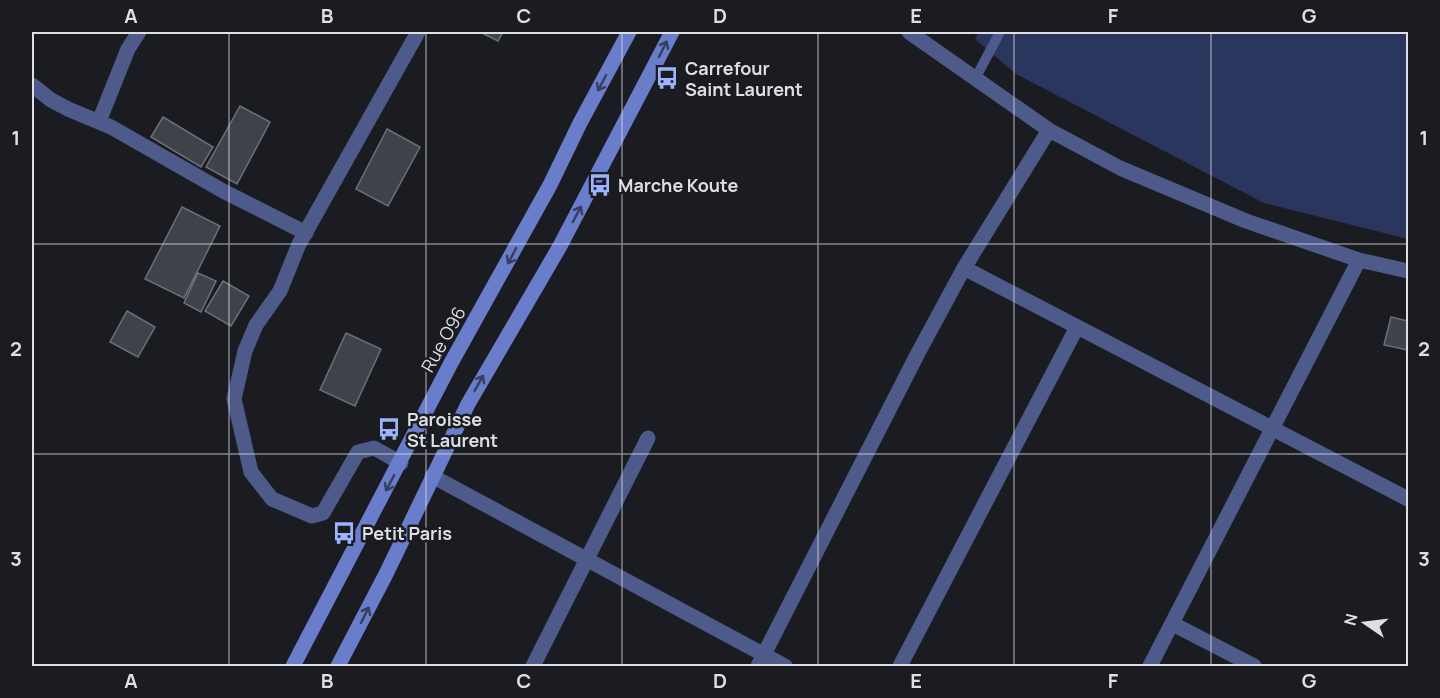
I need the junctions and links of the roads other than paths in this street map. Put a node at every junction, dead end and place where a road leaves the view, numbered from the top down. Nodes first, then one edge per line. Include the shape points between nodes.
1 (139, 32) edge
2 (418, 32) edge
3 (629, 32) edge
4 (672, 32) edge
5 (909, 32) edge
6 (1000, 32) edge
7 (975, 79) junction
8 (32, 85) edge
9 (97, 120) junction
10 (1049, 130) junction
11 (306, 233) junction
12 (1359, 260) junction
13 (964, 268) junction
14 (1408, 271) edge
15 (1077, 327) junction
16 (1274, 427) junction
17 (648, 438) dead end
18 (401, 463) junction
19 (432, 476) junction
20 (1408, 499) edge
21 (587, 560) junction
22 (1173, 624) junction
23 (761, 661) edge
24 (293, 666) edge
25 (338, 666) edge
26 (533, 666) edge
27 (785, 666) edge
28 (900, 666) edge
29 (1150, 666) edge
30 (1254, 666) edge

1 - 9 street
2 - 11 street
3 -> 18 main road, Rue O96
19 -> 4 main road via 468,404 560,246
5 - 7 street
6 - 7 lane
7 - 10 street
8 - 9 street via 51,100
9 - 11 street
10 - 12 street via 1120,168 1185,196
10 - 13 street
11 - 18 street via 280,291 250,338 236,389 234,399 251,472 272,499 312,516 323,513 358,452 374,448
12 - 14 street
12 - 16 street
13 - 15 street
13 - 23 street
15 - 16 street
15 - 28 street
16 - 20 street
16 - 22 street
17 - 21 street
18 -> 24 main road, Rue O96
19 - 21 street
25 -> 19 main road
21 - 23 street
21 - 26 street
22 - 29 street
22 - 30 street
23 - 27 street

